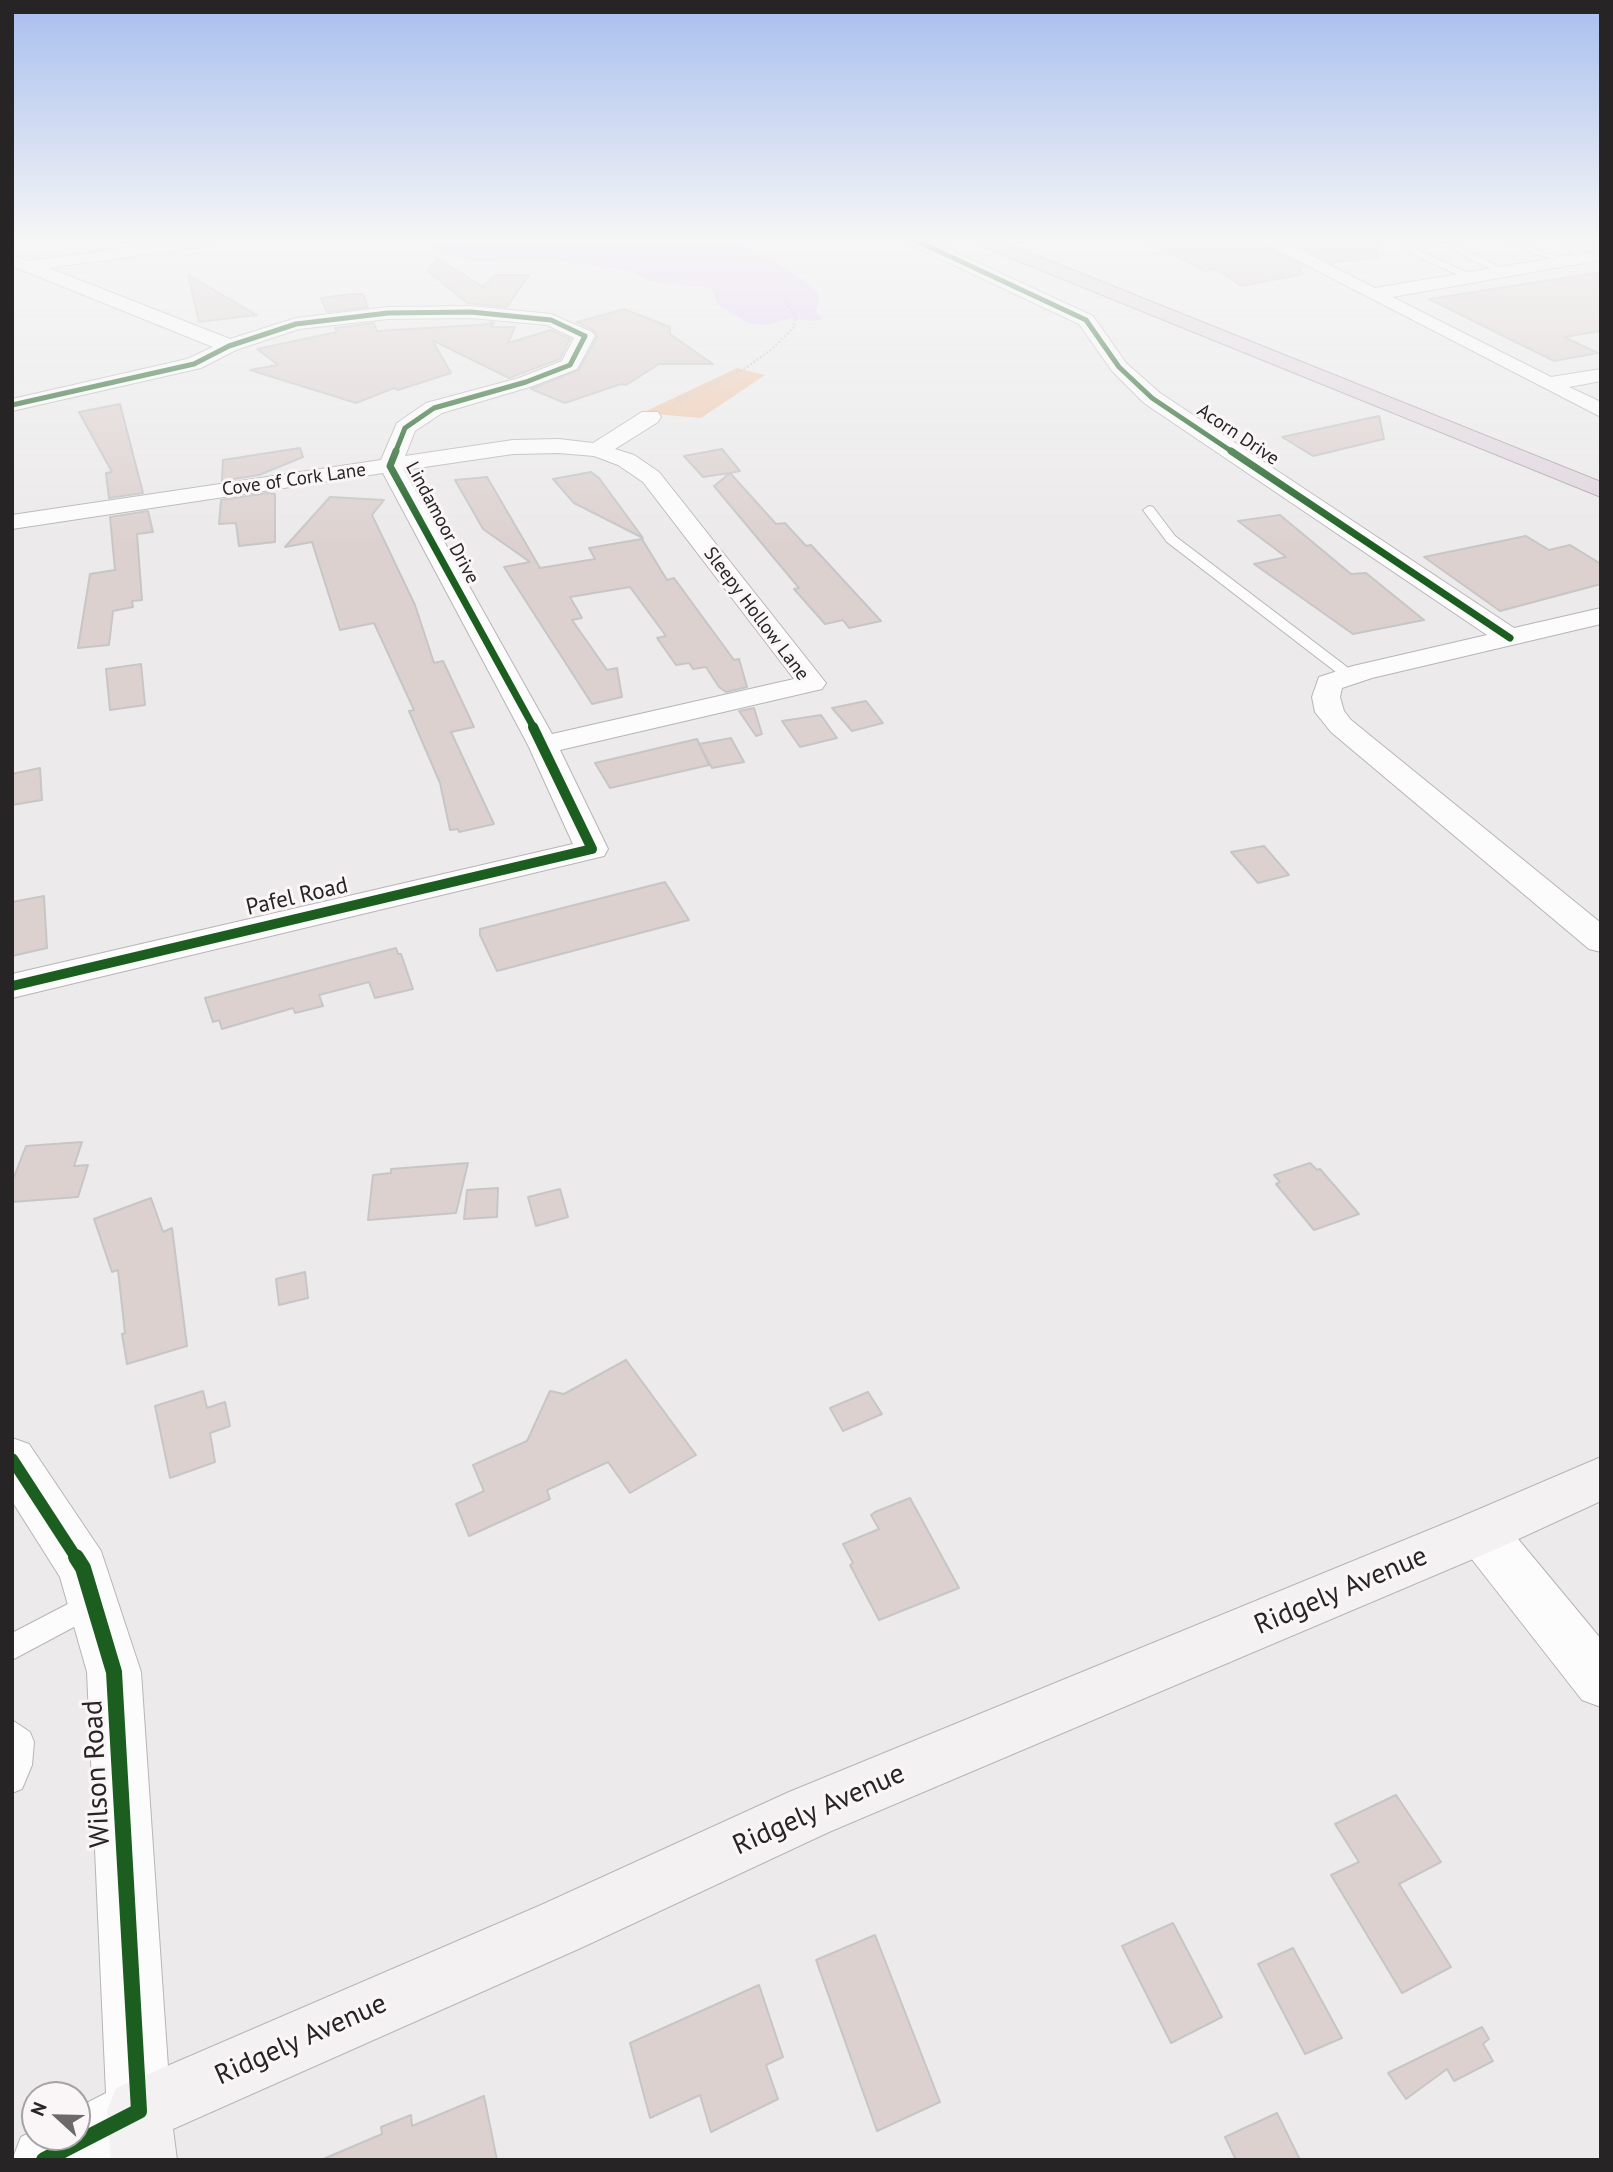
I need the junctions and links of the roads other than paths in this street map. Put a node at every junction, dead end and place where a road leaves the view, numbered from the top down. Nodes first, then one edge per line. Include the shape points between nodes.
1 (220, 342) edge
2 (240, 342) edge
3 (581, 342) edge
4 (1102, 342) edge
5 (1236, 342) edge
6 (1468, 342) edge
7 (229, 346) junction
8 (1601, 375) edge
9 (1549, 384) junction
10 (12, 405) edge
11 (1601, 411) edge
12 (650, 417) road end
13 (597, 450) junction
14 (390, 466) junction
15 (1601, 490) edge
16 (1149, 510) dead end
17 (12, 522) edge
18 (1601, 616) edge
19 (1510, 638) junction
20 (1350, 676) junction
21 (543, 745) junction
22 (592, 849) joint
23 (1601, 941) edge
24 (12, 986) edge
25 (12, 1459) edge
26 (1601, 1478) edge
27 (1481, 1532) junction
28 (93, 1603) junction
29 (13, 1644) edge
30 (1601, 1681) edge
31 (12, 1734) edge
32 (12, 1779) edge
33 (142, 2135) edge
34 (44, 2160) edge

1 - 7 street
2 - 7 street, Lindamoor Drive
3 - 14 street, Lindamoor Drive via 569,365 434,408 405,428
4 - 19 street, Acorn Drive via 1119,367 1152,398
5 - 15 highway
6 - 9 street
7 - 10 street, Lindamoor Drive via 194,364
8 - 9 street
9 - 11 street
12 - 13 street
13 - 14 street, Cove of Cork Lane via 513,447
13 - 21 street, Sleepy Hollow Lane via 626,460 651,477 811,683
14 - 17 street, Cove of Cork Lane
14 - 21 street, Lindamoor Drive
16 - 20 lane via 1171,539
18 - 19 street
19 - 20 street
20 - 23 street via 1329,683 1326,697 1341,726
21 - 22 street, Lindamoor Drive
22 - 24 street, Pafel Road
25 - 28 street, Wilson Road via 83,1568
26 - 27 main road, Ridgely Avenue
27 - 30 street
27 - 33 main road, Ridgely Avenue via 809,1812 562,1926
28 - 29 lane
28 - 33 street, Wilson Road via 114,1672
31 - 32 lane via 20,1742
33 - 34 street, Ridgely Avenue

